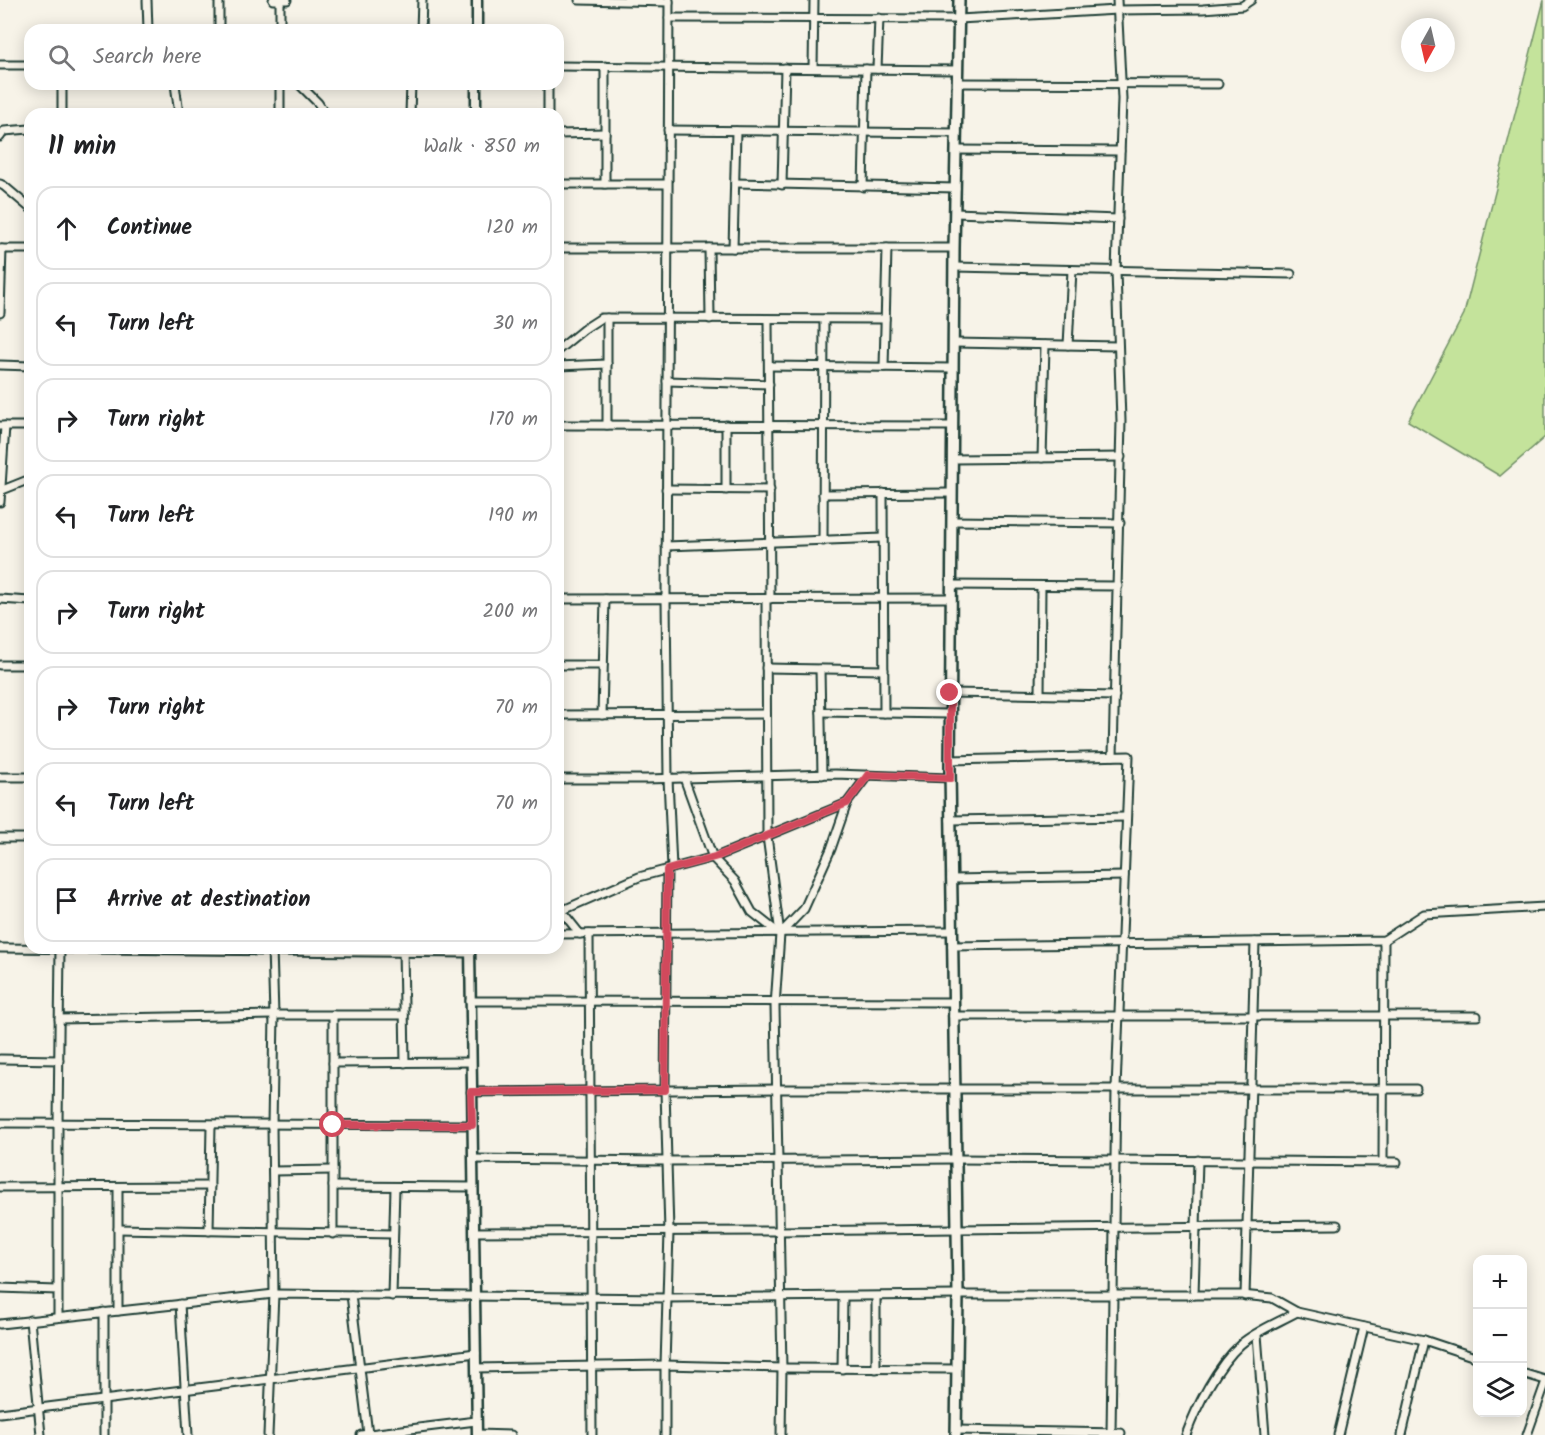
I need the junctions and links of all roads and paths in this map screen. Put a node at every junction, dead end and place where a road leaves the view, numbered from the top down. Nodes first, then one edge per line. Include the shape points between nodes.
1 (147, 0) edge
2 (219, 0) edge
3 (273, 0) edge
4 (280, 0) edge
5 (287, 0) edge
6 (422, 0) edge
7 (477, 0) edge
8 (579, 0) edge
9 (814, 0) edge
10 (959, 0) edge
11 (1117, 0) edge
12 (1251, 0) edge
13 (669, 1) edge
14 (1117, 10) junction
15 (669, 18) junction
16 (814, 18) junction
17 (879, 18) junction
18 (959, 18) junction
19 (148, 24) edge
20 (219, 24) edge
21 (280, 24) edge
22 (421, 24) edge
23 (477, 24) edge
24 (0, 65) edge
25 (24, 65) edge
26 (564, 66) edge
27 (605, 66) junction
28 (669, 67) junction
29 (785, 68) junction
30 (813, 68) junction
31 (866, 69) junction
32 (877, 69) junction
33 (958, 70) junction
34 (958, 83) junction
35 (1121, 84) junction
36 (1218, 84) dead end
37 (62, 90) edge
38 (176, 90) edge
39 (280, 90) edge
40 (305, 90) edge
41 (411, 90) edge
42 (476, 90) edge
43 (548, 90) edge
44 (63, 108) edge
45 (178, 108) edge
46 (280, 108) edge
47 (321, 108) edge
48 (410, 108) edge
49 (476, 108) edge
50 (548, 108) edge
51 (24, 129) edge
52 (668, 130) junction
53 (736, 131) junction
54 (783, 131) junction
55 (864, 132) junction
56 (957, 133) junction
57 (564, 134) edge
58 (605, 134) junction
59 (0, 137) edge
60 (956, 150) junction
61 (1120, 151) junction
62 (735, 183) junction
63 (0, 184) edge
64 (564, 184) edge
65 (604, 184) junction
66 (667, 184) junction
67 (782, 185) junction
68 (863, 187) junction
69 (956, 189) junction
70 (24, 203) edge
71 (955, 213) junction
72 (1118, 219) junction
73 (564, 248) edge
74 (667, 248) junction
75 (709, 248) junction
76 (733, 248) junction
77 (887, 248) junction
78 (954, 248) junction
79 (1, 249) edge
80 (24, 249) edge
81 (954, 267) junction
82 (1072, 270) junction
83 (1116, 270) junction
84 (1291, 274) dead end
85 (0, 313) edge
86 (608, 318) junction
87 (667, 318) junction
88 (710, 319) junction
89 (768, 319) junction
90 (824, 319) junction
91 (885, 319) junction
92 (954, 343) junction
93 (564, 345) edge
94 (1045, 345) junction
95 (1068, 345) junction
96 (1118, 346) junction
97 (607, 364) junction
98 (0, 365) edge
99 (24, 366) edge
100 (564, 366) edge
101 (769, 366) junction
102 (824, 366) junction
103 (884, 367) junction
104 (953, 368) junction
105 (667, 381) junction
106 (769, 384) junction
107 (564, 425) edge
108 (607, 425) junction
109 (667, 425) junction
110 (726, 425) junction
111 (2, 426) edge
112 (24, 426) edge
113 (769, 426) junction
114 (823, 426) junction
115 (953, 426) junction
116 (1042, 458) junction
117 (1121, 458) junction
118 (952, 459) junction
119 (24, 481) edge
120 (666, 489) junction
121 (726, 489) junction
122 (770, 490) junction
123 (0, 491) edge
124 (883, 493) junction
125 (952, 493) junction
126 (823, 494) junction
127 (0, 502) edge
128 (952, 521) junction
129 (1120, 523) junction
130 (883, 538) junction
131 (823, 541) junction
132 (770, 543) junction
133 (666, 546) junction
134 (951, 585) junction
135 (1041, 586) junction
136 (1118, 586) junction
137 (884, 598) junction
138 (951, 598) junction
139 (0, 599) edge
140 (564, 599) edge
141 (605, 599) junction
142 (666, 599) junction
143 (768, 599) junction
144 (24, 601) edge
145 (0, 665) edge
146 (24, 665) edge
147 (564, 665) edge
148 (603, 665) junction
149 (766, 668) junction
150 (820, 669) junction
151 (884, 670) junction
152 (950, 693) junction
153 (1040, 695) junction
154 (1115, 696) junction
155 (821, 712) junction
156 (884, 713) junction
157 (667, 714) junction
158 (766, 714) junction
159 (950, 714) junction
160 (564, 715) edge
161 (602, 715) junction
162 (1113, 756) junction
163 (950, 760) junction
164 (822, 775) junction
165 (868, 775) junction
166 (766, 776) junction
167 (0, 777) edge
168 (24, 777) edge
169 (668, 778) junction
170 (684, 778) junction
171 (950, 778) junction
172 (564, 779) edge
173 (847, 803) junction
174 (1126, 817) junction
175 (950, 819) junction
176 (766, 836) junction
177 (0, 838) edge
178 (24, 838) edge
179 (713, 858) junction
180 (669, 869) junction
181 (1124, 876) junction
182 (951, 879) junction
183 (564, 907) edge
184 (1545, 907) edge
185 (564, 915) edge
186 (952, 931) junction
187 (665, 933) junction
188 (564, 934) edge
189 (580, 934) junction
190 (589, 934) junction
191 (780, 934) junction
192 (1384, 940) junction
193 (1255, 942) junction
194 (1121, 944) junction
195 (952, 946) junction
196 (0, 948) edge
197 (24, 948) edge
198 (60, 954) edge
199 (272, 954) edge
200 (403, 954) edge
201 (470, 954) edge
202 (470, 1001) junction
203 (590, 1001) junction
204 (665, 1002) junction
205 (776, 1002) junction
206 (953, 1002) junction
207 (274, 1015) junction
208 (333, 1015) junction
209 (404, 1015) junction
210 (953, 1016) junction
211 (1119, 1016) junction
212 (1253, 1016) junction
213 (1384, 1016) junction
214 (1477, 1016) dead end
215 (59, 1019) junction
216 (0, 1059) edge
217 (59, 1060) junction
218 (471, 1062) junction
219 (333, 1063) junction
220 (405, 1063) junction
221 (777, 1089) junction
222 (955, 1089) junction
223 (1116, 1089) junction
224 (1251, 1089) junction
225 (1383, 1089) junction
226 (1416, 1089) dead end
227 (665, 1090) junction
228 (590, 1091) junction
229 (471, 1092) junction
230 (0, 1123) edge
231 (58, 1124) junction
232 (211, 1125) junction
233 (272, 1125) junction
234 (333, 1125) junction
235 (472, 1125) junction
236 (473, 1159) junction
237 (956, 1159) junction
238 (591, 1160) junction
239 (778, 1160) junction
240 (1115, 1160) junction
241 (1198, 1160) junction
242 (667, 1161) junction
243 (1249, 1161) junction
244 (1383, 1162) junction
245 (1397, 1162) dead end
246 (333, 1170) junction
247 (273, 1171) junction
248 (210, 1186) junction
249 (333, 1186) junction
250 (0, 1187) edge
251 (57, 1187) junction
252 (118, 1187) junction
253 (395, 1187) junction
254 (473, 1188) junction
255 (1337, 1225) dead end
256 (1196, 1226) junction
257 (1247, 1226) junction
258 (1114, 1227) junction
259 (118, 1229) junction
260 (957, 1229) junction
261 (209, 1231) junction
262 (779, 1231) junction
263 (273, 1232) junction
264 (474, 1232) junction
265 (591, 1232) junction
266 (669, 1232) junction
267 (333, 1234) junction
268 (393, 1234) junction
269 (0, 1288) edge
270 (57, 1290) junction
271 (274, 1294) junction
272 (351, 1295) junction
273 (958, 1295) junction
274 (1113, 1295) junction
275 (1194, 1295) junction
276 (392, 1296) junction
277 (1245, 1296) junction
278 (475, 1297) junction
279 (843, 1297) junction
280 (876, 1297) junction
281 (592, 1298) junction
282 (667, 1298) junction
283 (781, 1298) junction
284 (180, 1304) junction
285 (118, 1311) junction
286 (104, 1312) junction
287 (1297, 1312) junction
288 (58, 1317) junction
289 (30, 1320) junction
290 (0, 1323) edge
291 (1364, 1327) junction
292 (1257, 1335) junction
293 (1424, 1340) junction
294 (476, 1353) junction
295 (1473, 1356) edge
296 (665, 1365) junction
297 (592, 1366) junction
298 (360, 1367) junction
299 (476, 1368) junction
300 (782, 1368) junction
301 (842, 1369) junction
302 (876, 1369) junction
303 (957, 1369) junction
304 (1527, 1375) edge
305 (271, 1378) junction
306 (1545, 1382) edge
307 (185, 1389) junction
308 (105, 1401) junction
309 (39, 1409) junction
310 (0, 1413) edge
311 (476, 1421) junction
312 (956, 1432) edge
313 (1110, 1433) edge
314 (1122, 1433) dead end
315 (41, 1435) edge
316 (104, 1435) edge
317 (188, 1435) edge
318 (268, 1435) edge
319 (364, 1435) edge
320 (477, 1435) edge
321 (511, 1435) edge
322 (592, 1435) edge
323 (665, 1435) edge
324 (781, 1435) edge
325 (1186, 1435) edge
326 (1265, 1435) edge
327 (1338, 1435) edge
328 (1402, 1435) edge
329 (1527, 1435) edge

1 - 19 street
2 - 20 street
3 - 4 street
4 - 5 street
4 - 21 street
6 - 22 street
7 - 23 street
8 - 13 street
9 - 16 street
10 - 18 main road
11 - 14 street
12 - 14 street via 1242,6
13 - 15 street
14 - 18 street
14 - 35 street
15 - 16 street
15 - 28 street
16 - 17 street
16 - 30 street
17 - 18 street
17 - 32 street
18 - 33 main road
24 - 25 street
26 - 27 street
27 - 28 street
27 - 58 street
28 - 29 street
28 - 52 street
29 - 30 street
29 - 54 street
30 - 31 street
31 - 32 street
31 - 55 street
32 - 33 street
33 - 34 main road
34 - 35 street
34 - 56 main road
35 - 36 street
35 - 61 street
37 - 44 street
38 - 45 street
39 - 46 street
40 - 47 street
41 - 48 street
42 - 49 street
43 - 50 street
51 - 59 street via 4,131
52 - 53 street
52 - 66 street
53 - 54 street
53 - 62 street
54 - 55 street
54 - 67 street
55 - 56 street
55 - 68 street
56 - 60 main road
57 - 58 street
58 - 65 street
60 - 61 street
60 - 69 main road
61 - 72 street
62 - 67 street
62 - 76 street
63 - 70 street
64 - 65 street
65 - 66 street
66 - 74 street
67 - 68 street
68 - 69 street
69 - 71 main road
71 - 72 street
71 - 78 main road
72 - 83 street
73 - 74 street
74 - 75 street
74 - 87 street
75 - 76 street
75 - 88 street
76 - 77 street
77 - 78 street
77 - 91 street
78 - 81 main road
79 - 80 street
79 - 85 street
81 - 82 street
81 - 92 main road
82 - 83 street
82 - 95 street
83 - 84 street
83 - 96 street
86 - 87 street
86 - 93 street via 584,329
86 - 97 street
87 - 88 street
87 - 105 street
88 - 89 street
89 - 90 street
89 - 101 street
90 - 91 street
90 - 102 street
91 - 103 street
92 - 94 street
92 - 104 main road
94 - 95 street
94 - 116 street
95 - 96 street
96 - 117 street
97 - 100 street
97 - 108 street
98 - 99 street
101 - 102 street
101 - 106 street
102 - 103 street
102 - 114 street
103 - 104 street
104 - 115 main road
105 - 106 street
105 - 109 street
106 - 113 street
107 - 108 street
108 - 109 street
109 - 110 street
109 - 120 street
110 - 113 street
110 - 121 street
111 - 112 street
111 - 123 street
113 - 114 street
113 - 122 street
114 - 115 street
114 - 126 street
115 - 118 main road
116 - 117 street
116 - 118 street
117 - 129 street
118 - 125 main road
119 - 123 street
120 - 121 street
120 - 133 street
121 - 122 street
122 - 132 street
123 - 127 street
124 - 125 street
124 - 126 street
124 - 130 street
125 - 128 main road
126 - 131 street
128 - 129 street
128 - 134 main road
129 - 136 street
130 - 131 street
130 - 137 street
131 - 132 street
132 - 133 street
132 - 143 street
133 - 142 street
134 - 135 street
134 - 138 main road
135 - 136 street
135 - 153 street
136 - 154 street
137 - 138 street
137 - 143 street
137 - 151 street
138 - 152 main road
139 - 144 street
140 - 141 street
141 - 142 street
141 - 148 street
142 - 143 street
142 - 157 street
143 - 149 street
145 - 146 street
147 - 148 street
148 - 161 street
149 - 150 street
149 - 158 street
150 - 151 street
150 - 155 street
151 - 156 street
152 - 153 street
152 - 159 main road
153 - 154 street
154 - 162 street
155 - 156 street
155 - 164 street
156 - 159 street
157 - 158 street
157 - 161 street
157 - 169 street
158 - 166 street
159 - 163 main road
160 - 161 street
162 - 163 street
162 - 174 street via 1129,756
163 - 171 main road
164 - 165 street
164 - 166 street
165 - 171 street
165 - 173 street
166 - 170 street
166 - 176 street
167 - 168 street
169 - 170 street
169 - 172 street
169 - 180 street
170 - 179 street
171 - 175 main road
173 - 176 street
173 - 191 street via 804,909
174 - 175 street
174 - 181 street
175 - 182 main road
176 - 179 street
176 - 191 street
177 - 178 street
179 - 180 street
179 - 191 street via 735,881 752,912
180 - 183 street
180 - 187 street
181 - 182 street
181 - 194 street
182 - 186 main road
184 - 192 street via 1424,914
185 - 189 street
186 - 191 street
186 - 195 main road
187 - 190 street
187 - 191 street
187 - 204 street
188 - 189 street
189 - 190 street
190 - 203 street
191 - 205 street
192 - 193 street
192 - 213 street
193 - 194 street
193 - 212 street
194 - 195 street
194 - 211 street
195 - 206 main road
196 - 197 street
198 - 215 street
199 - 207 street
200 - 209 street
201 - 202 street
202 - 203 street
202 - 218 street
203 - 204 street
203 - 228 street
204 - 205 street
204 - 227 street
205 - 206 street
205 - 221 street
206 - 210 main road
207 - 208 street
207 - 215 street
207 - 233 street
208 - 209 street
208 - 219 street
209 - 220 street
210 - 211 street
210 - 222 main road
211 - 212 street
211 - 223 street
212 - 213 street
212 - 224 street
213 - 214 street
213 - 225 street
215 - 217 street
216 - 217 street
217 - 231 street
218 - 220 street
218 - 229 street
219 - 220 street
219 - 234 street
221 - 222 street
221 - 227 street
221 - 239 street
222 - 223 street
222 - 237 main road
223 - 224 street
223 - 240 street
224 - 225 street
224 - 243 street
225 - 226 street
225 - 244 street
227 - 228 street
227 - 242 street
228 - 229 street
228 - 238 street
229 - 235 street
230 - 231 street
231 - 232 street
231 - 251 street
232 - 233 street
232 - 248 street
233 - 234 street
233 - 247 street
234 - 235 street
234 - 246 street
235 - 236 street
236 - 238 street
236 - 254 street
237 - 239 street
237 - 240 street
237 - 260 main road
238 - 242 street
238 - 265 street
239 - 242 street
239 - 262 street
240 - 241 street
240 - 258 street
241 - 243 street
241 - 256 street
242 - 266 street
243 - 244 street
243 - 257 street
244 - 245 street
246 - 247 street
246 - 249 street
247 - 263 street
248 - 252 street
248 - 261 street
249 - 253 street
249 - 267 street
250 - 251 street
251 - 252 street
251 - 270 street
252 - 259 street
253 - 254 street
253 - 268 street
254 - 264 street
255 - 257 street
256 - 257 street
256 - 258 street
256 - 275 street
257 - 277 street
258 - 260 street
258 - 274 street
259 - 261 street
259 - 285 street
260 - 262 street
260 - 273 main road
261 - 263 street
262 - 266 street
262 - 283 street
263 - 267 street
263 - 271 street
264 - 265 street
264 - 278 street
265 - 266 street
265 - 281 street
266 - 282 street
267 - 268 street
268 - 276 street
269 - 270 street
270 - 288 street
271 - 272 street
271 - 284 street
271 - 305 street
272 - 276 street
272 - 298 street
273 - 274 street
273 - 280 street
273 - 303 main road
274 - 275 street
274 - 313 street
275 - 277 street
276 - 278 street
277 - 287 street via 1272,1298
278 - 281 street
278 - 294 street
279 - 280 street
279 - 283 street
279 - 301 street
280 - 302 street
281 - 282 street
281 - 297 street
282 - 283 street
282 - 296 street
283 - 300 street
284 - 285 street
284 - 307 street
285 - 286 street
286 - 288 street
286 - 308 street
287 - 291 street
287 - 292 street
288 - 289 street
289 - 290 street
289 - 309 street
291 - 293 street
291 - 327 street
292 - 325 street via 1242,1343 1223,1363
292 - 326 street
293 - 295 street
293 - 328 street
294 - 298 street
294 - 299 street
296 - 297 street
296 - 300 street
296 - 323 street
297 - 299 street
297 - 322 street
298 - 305 street
298 - 319 street
299 - 311 street
300 - 301 street
300 - 324 street
301 - 302 street
302 - 303 street
303 - 312 main road
304 - 306 street
305 - 307 street
305 - 318 street
306 - 329 street
307 - 308 street
307 - 317 street
308 - 309 street
308 - 316 street
309 - 310 street
309 - 315 street
311 - 319 street
311 - 320 street
312 - 313 street
313 - 314 street
320 - 321 street

